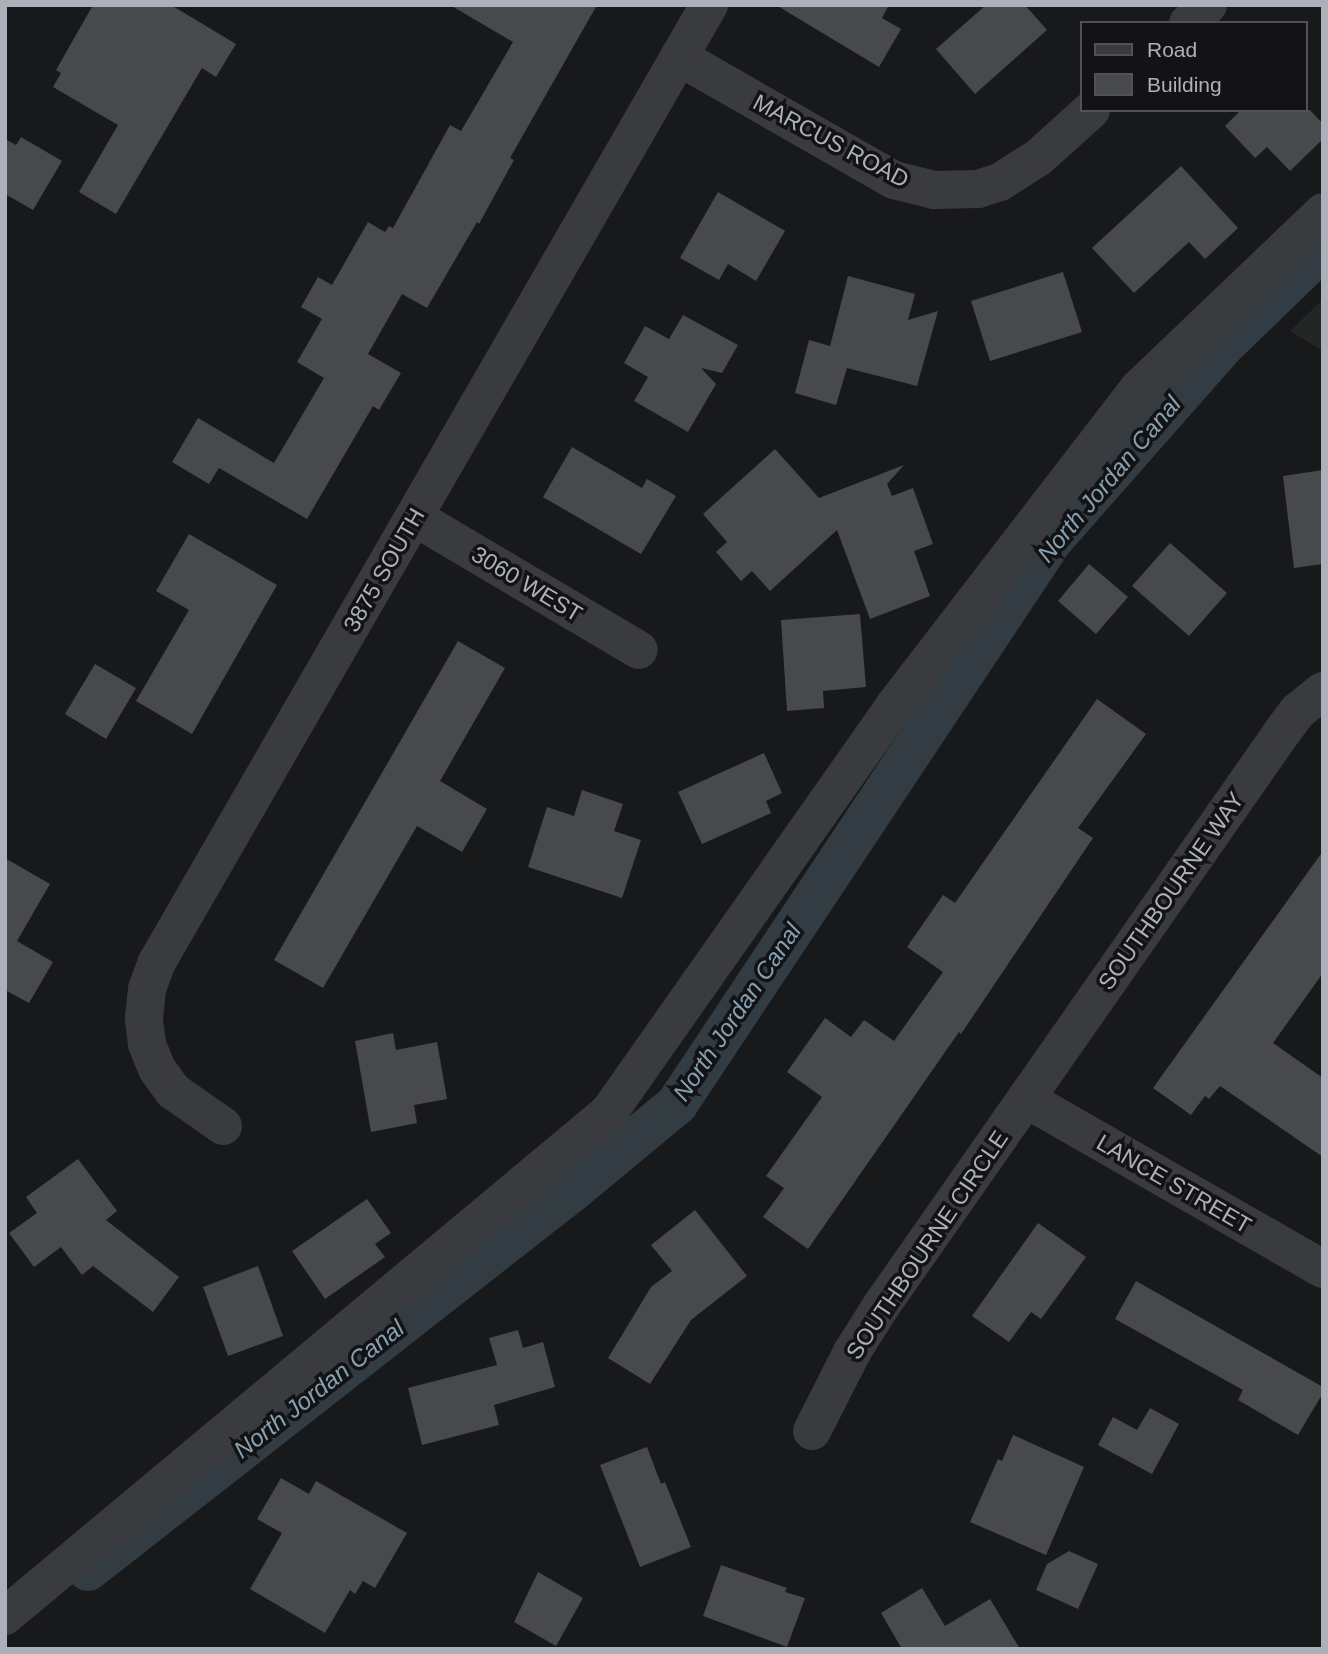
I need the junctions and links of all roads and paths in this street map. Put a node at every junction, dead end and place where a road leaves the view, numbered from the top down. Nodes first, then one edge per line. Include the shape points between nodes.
1 (709, 5) edge
2 (1208, 5) edge
3 (1190, 21) edge
4 (679, 57) junction
5 (1089, 112) edge
6 (1323, 212) edge
7 (414, 517) junction
8 (639, 650) dead end
9 (1323, 691) edge
10 (1026, 1099) junction
11 (223, 1126) dead end
12 (1323, 1269) edge
13 (812, 1431) dead end
14 (5, 1616) edge

1 - 4 street, 3875 SOUTH
2 - 3 street
4 - 5 street, MARCUS ROAD via 894,180 934,190 978,190 1000,182 1039,157
4 - 7 street, 3875 SOUTH
6 - 14 street via 1138,389 894,706 609,1112
7 - 8 street, 3060 WEST
7 - 11 street, 3875 SOUTH via 157,962 148,989 144,1018 147,1044 157,1069 173,1091
9 - 10 street, SOUTHBOURNE WAY via 1285,728
10 - 12 street, LANCE STREET
10 - 13 street, SOUTHBOURNE CIRCLE via 868,1326

